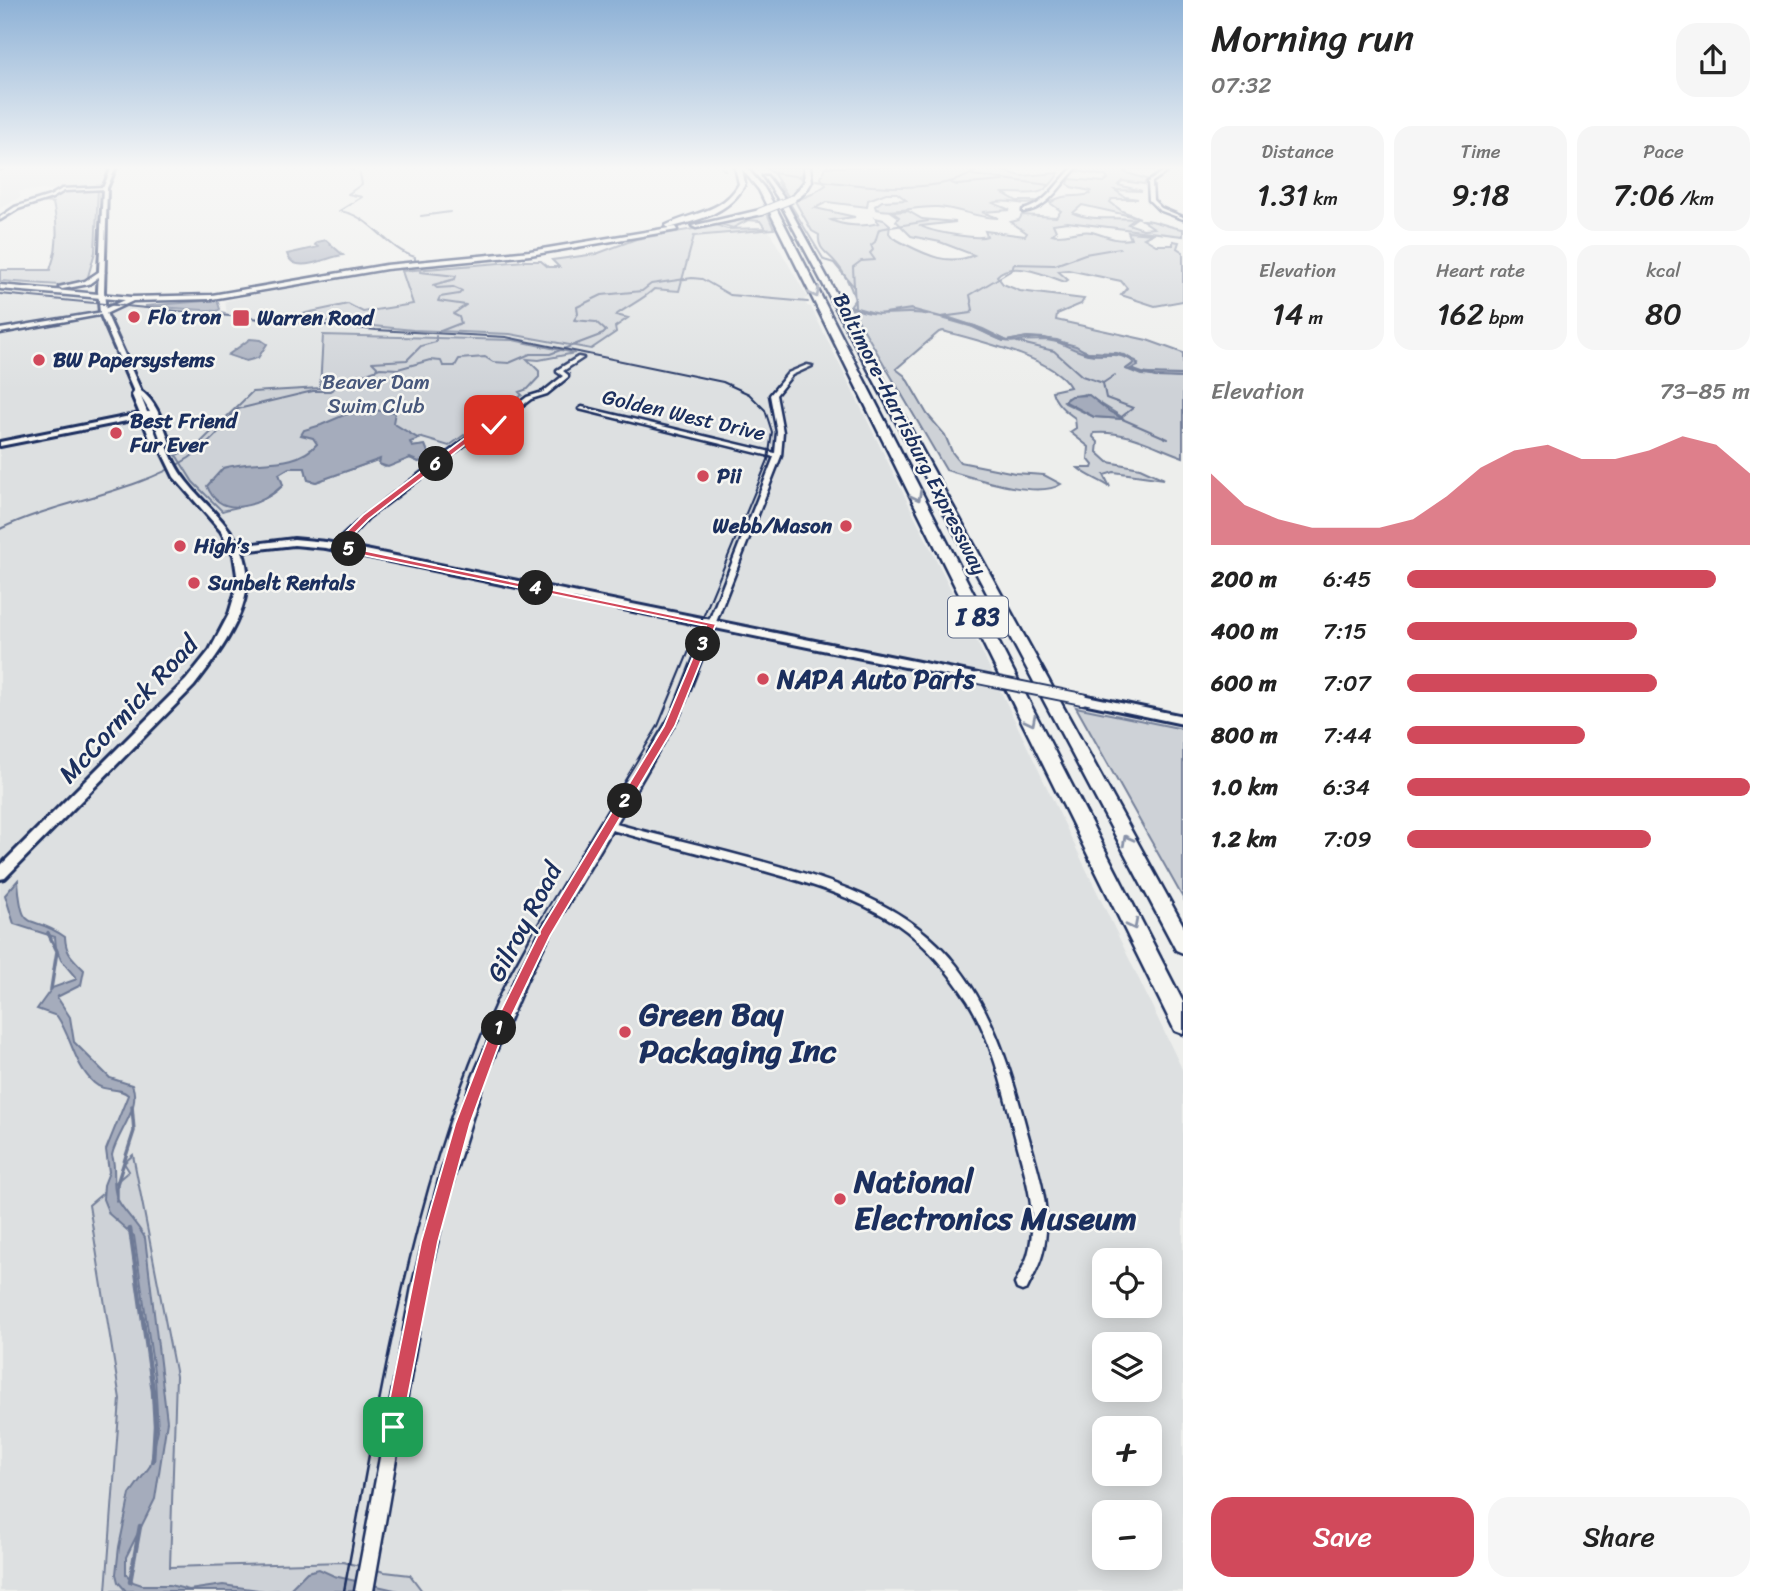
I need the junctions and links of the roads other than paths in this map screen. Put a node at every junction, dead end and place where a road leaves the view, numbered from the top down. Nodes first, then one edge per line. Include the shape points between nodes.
1 (103, 241) edge
2 (594, 241) edge
3 (789, 241) edge
4 (805, 241) edge
5 (397, 262) junction
6 (408, 262) junction
7 (102, 272) junction
8 (323, 278) junction
9 (0, 285) edge
10 (55, 288) junction
11 (223, 291) junction
12 (101, 294) junction
13 (212, 297) junction
14 (150, 299) junction
15 (234, 303) dead end
16 (103, 313) junction
17 (0, 331) edge
18 (580, 358) dead end
19 (809, 366) dead end
20 (138, 396) junction
21 (582, 409) dead end
22 (153, 413) junction
23 (143, 415) junction
24 (113, 421) junction
25 (149, 429) junction
26 (0, 444) edge
27 (163, 446) junction
28 (778, 456) junction
29 (168, 458) joint
30 (336, 547) junction
31 (237, 549) junction
32 (711, 624) junction
33 (978, 678) joint
34 (1082, 699) joint
35 (1183, 720) edge
36 (610, 826) junction
37 (0, 874) edge
38 (1183, 944) edge
39 (1183, 1024) edge
40 (1022, 1284) dead end
41 (365, 1585) edge

1 - 7 main road
2 - 6 main road via 530,253
3 -> 39 highway, Baltimore-Harrisburg Expressway / I 83
38 -> 4 highway, Baltimore-Harrisburg Expressway / I 83
5 - 6 main road
5 - 8 main road
5 - 11 main road
6 - 8 main road
7 - 10 main road via 82,284
7 - 12 main road
8 - 11 main road
8 - 13 main road
9 - 10 main road
9 - 12 main road
10 - 12 main road
11 - 12 main road
12 - 14 main road
12 - 16 main road
13 - 14 main road
13 - 15 main road via 229,298
14 - 16 main road via 125,302
16 - 17 street
16 - 20 main road
18 - 30 street via 559,371 566,376 545,393 529,398 477,433 366,517
19 - 28 street, Gilroy Road via 790,374 773,395 780,432
20 - 22 main road via 144,395
20 - 23 main road
20 - 24 main road via 133,411
21 - 28 street, Golden West Drive
22 - 23 main road
22 - 27 main road via 166,443
23 - 24 main road
23 - 25 main road
24 - 25 main road via 144,423
24 - 26 main road
25 - 27 main road via 156,444
27 - 29 street
28 - 32 street, Gilroy Road
29 - 31 main road
30 - 31 main road via 294,542
30 - 32 main road
31 - 37 main road, McCormick Road via 241,580 236,604 209,659
32 - 33 main road
32 - 36 street, Gilroy Road via 670,726
33 - 34 street, bridge
34 - 35 main road
36 - 40 street via 842,889 903,922 948,964 989,1031 1030,1172 1039,1235
36 - 41 street, Gilroy Road via 521,979 463,1124 419,1287

